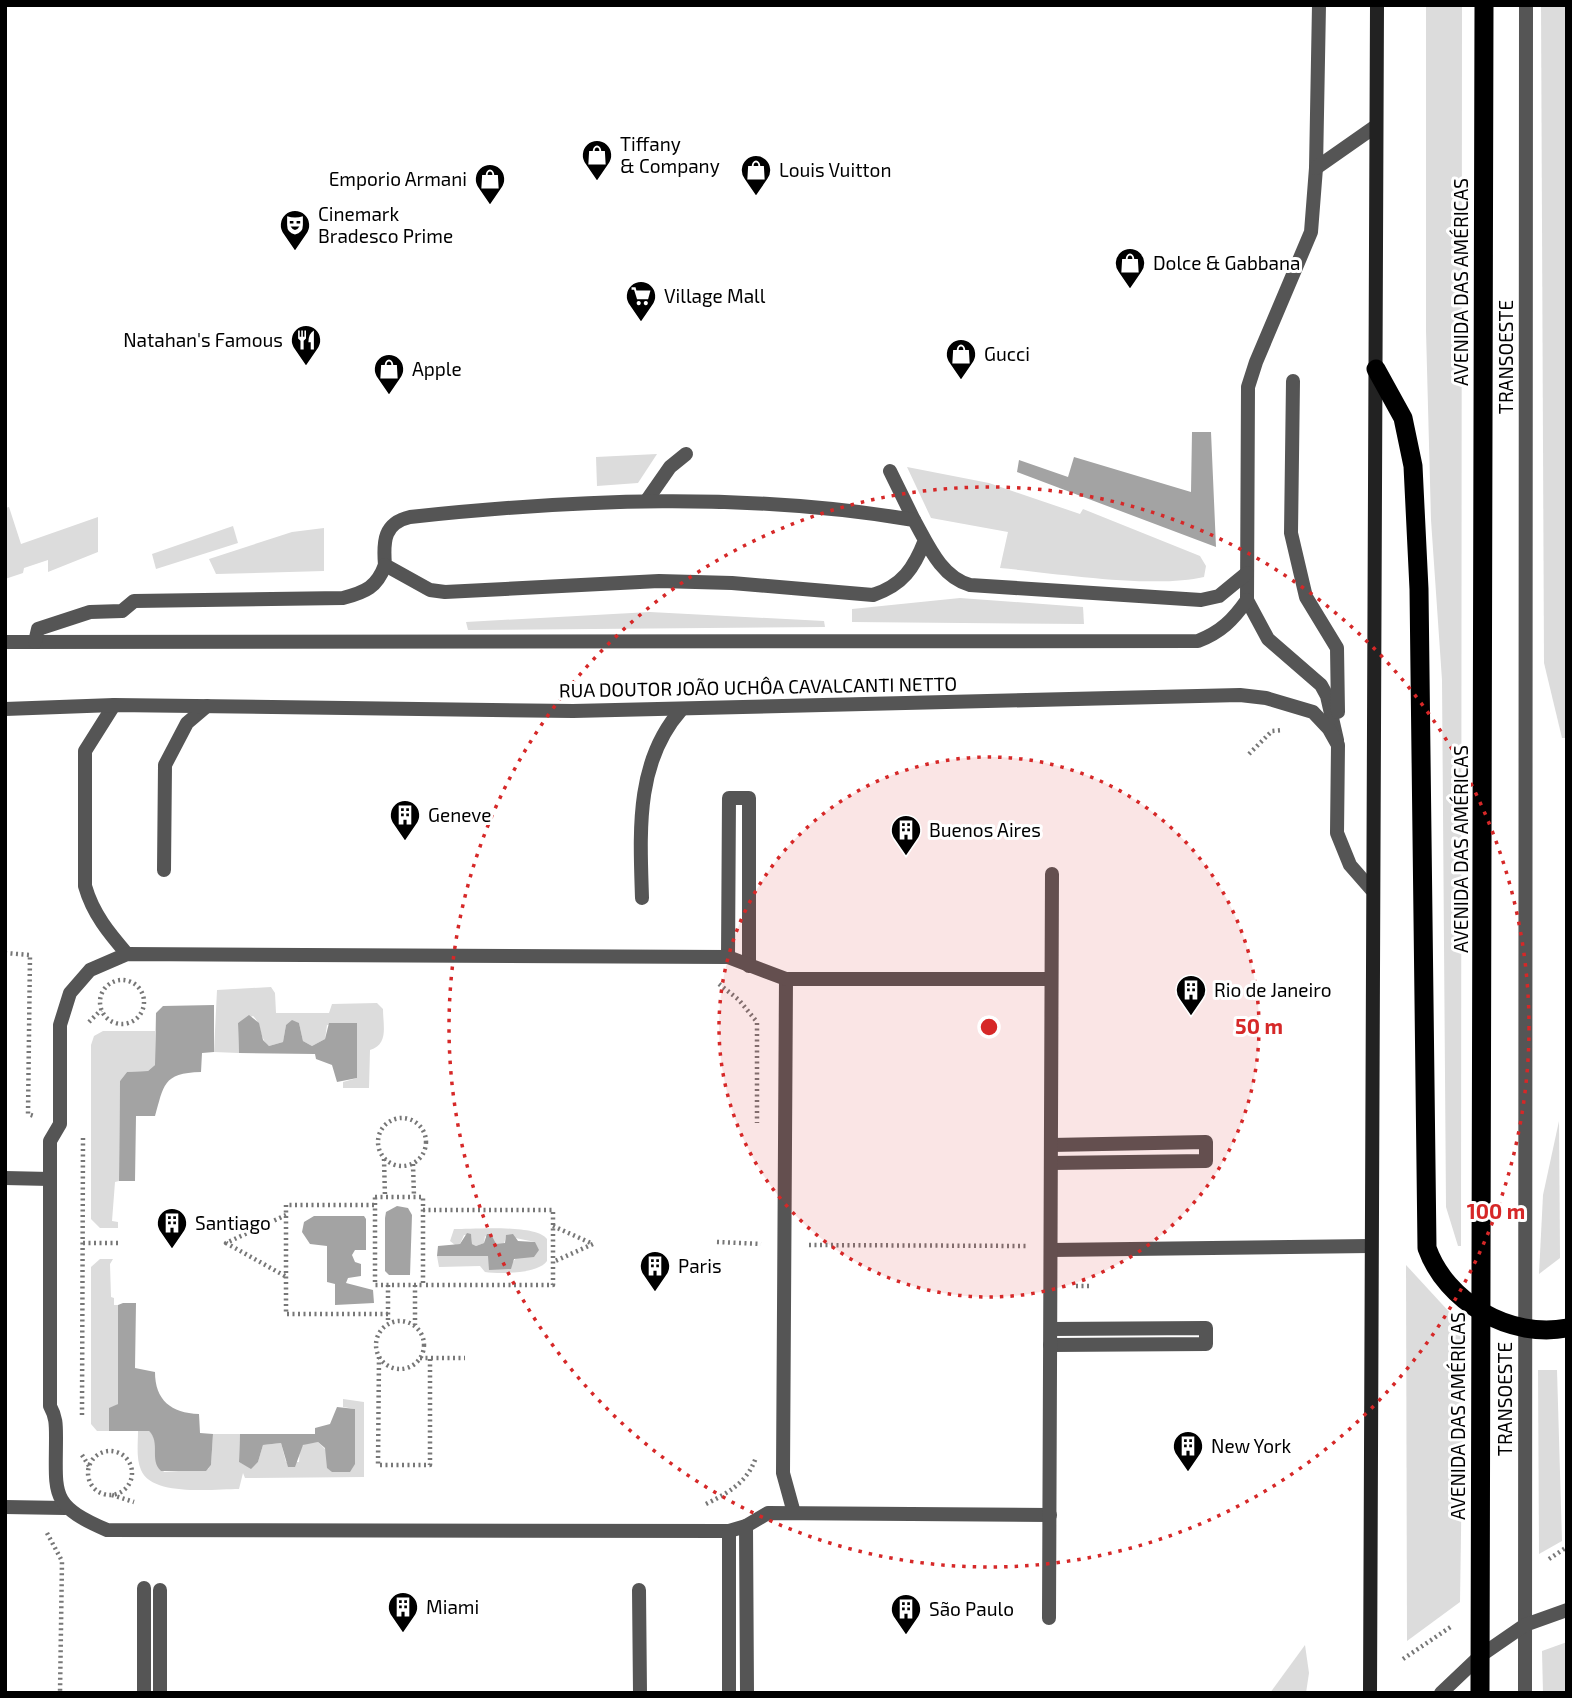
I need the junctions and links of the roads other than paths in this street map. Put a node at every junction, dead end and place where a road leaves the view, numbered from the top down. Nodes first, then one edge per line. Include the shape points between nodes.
1 (1319, 5) edge
2 (1377, 5) edge
3 (1484, 5) edge
4 (1526, 5) edge
5 (1376, 126) junction
6 (1316, 168) junction
7 (1376, 369) junction
8 (1293, 381) dead end
9 (686, 454) dead end
10 (890, 471) dead end
11 (647, 500) junction
12 (914, 520) junction
13 (925, 540) junction
14 (385, 565) junction
15 (1247, 573) junction
16 (1247, 600) junction
17 (5, 642) edge
18 (35, 642) junction
19 (114, 705) junction
20 (207, 706) junction
21 (5, 709) edge
22 (681, 710) junction
23 (1338, 745) junction
24 (164, 870) dead end
25 (1052, 874) dead end
26 (1371, 889) junction
27 (642, 898) dead end
28 (127, 954) junction
29 (728, 957) junction
30 (749, 966) junction
31 (786, 979) junction
32 (1051, 979) junction
33 (1051, 1145) junction
34 (1051, 1163) junction
35 (5, 1178) edge
36 (50, 1179) junction
37 (1370, 1246) junction
38 (1051, 1250) junction
39 (1482, 1310) junction
40 (1567, 1328) edge
41 (1051, 1329) junction
42 (1524, 1329) junction
43 (1051, 1345) junction
44 (5, 1507) edge
45 (65, 1508) junction
46 (794, 1513) junction
47 (1050, 1515) junction
48 (746, 1526) junction
49 (729, 1531) junction
50 (144, 1588) dead end
51 (160, 1590) dead end
52 (639, 1590) dead end
53 (1567, 1610) edge
54 (1049, 1618) dead end
55 (1525, 1625) junction
56 (1480, 1656) junction
57 (144, 1693) edge
58 (160, 1693) edge
59 (639, 1693) edge
60 (729, 1693) edge
61 (747, 1693) edge
62 (1370, 1693) edge
63 (1441, 1693) edge
64 (1480, 1693) edge
65 (1525, 1693) edge

1 - 6 street
2 - 5 main road
3 - 39 highway, AVENIDA DAS AMÉRICAS
4 - 42 street, TRANSOESTE via 1525,709 1535,784 1532,1062 1525,1105
5 - 6 street
5 - 7 main road
6 - 15 street via 1311,232 1248,387
7 - 26 main road
7 - 39 highway via 1403,418 1413,466 1420,602 1427,1248 1445,1282
8 - 23 street via 1291,533 1306,597 1337,648
9 - 11 street via 670,467
10 - 12 street
11 - 12 street via 805,507
11 - 14 street via 498,508 397,520 385,534
12 - 13 street
13 - 14 street via 906,577 873,595 659,581 445,592 430,590
13 - 15 street via 955,581 970,585 1201,600 1219,596
14 - 18 street via 380,581 367,592 343,598 134,601 122,611 90,612 38,629
15 - 16 street
16 - 18 street via 1233,621 1198,641
16 - 23 street via 1268,639 1321,685
17 - 18 street
19 - 20 street, RUA DOUTOR JOÃO UCHÔA CAVALCANTI NETTO
19 - 21 street, RUA DOUTOR JOÃO UCHÔA CAVALCANTI NETTO
19 - 28 street via 85,751 85,886 100,922
20 - 22 street, RUA DOUTOR JOÃO UCHÔA CAVALCANTI NETTO
20 - 24 street via 187,723 164,765
22 - 23 street, RUA DOUTOR JOÃO UCHÔA CAVALCANTI NETTO via 1240,695 1313,712
22 - 27 street via 665,728 652,756 644,793
23 - 26 street via 1337,833 1350,865
25 - 32 street
26 - 37 main road
28 - 29 street
28 - 36 street via 90,970 70,993 60,1025 60,1124 50,1141
29 - 30 street
29 - 30 street via 729,798 749,798
30 - 31 street
31 - 32 street
31 - 46 street via 783,1473
32 - 33 street
33 - 34 street
33 - 34 street via 1206,1142 1206,1161
34 - 38 street
35 - 36 street
36 - 45 street via 50,1406 56,1417 56,1489
37 - 38 street
37 - 62 main road
38 - 41 street
39 - 42 highway
39 - 56 highway, AVENIDA DAS AMÉRICAS
40 - 42 highway
41 - 43 street
41 - 43 street via 1206,1328 1206,1345
42 - 55 street, TRANSOESTE
43 - 47 street
44 - 45 street
45 - 49 street via 107,1530
46 - 47 street
46 - 48 street via 768,1513
47 - 54 street
48 - 49 street
48 - 61 street
49 - 60 street
50 - 57 street
51 - 58 street
52 - 59 street
53 - 55 street
55 - 56 street
55 - 65 street, TRANSOESTE
56 - 63 street
56 - 64 highway, AVENIDA DAS AMÉRICAS

